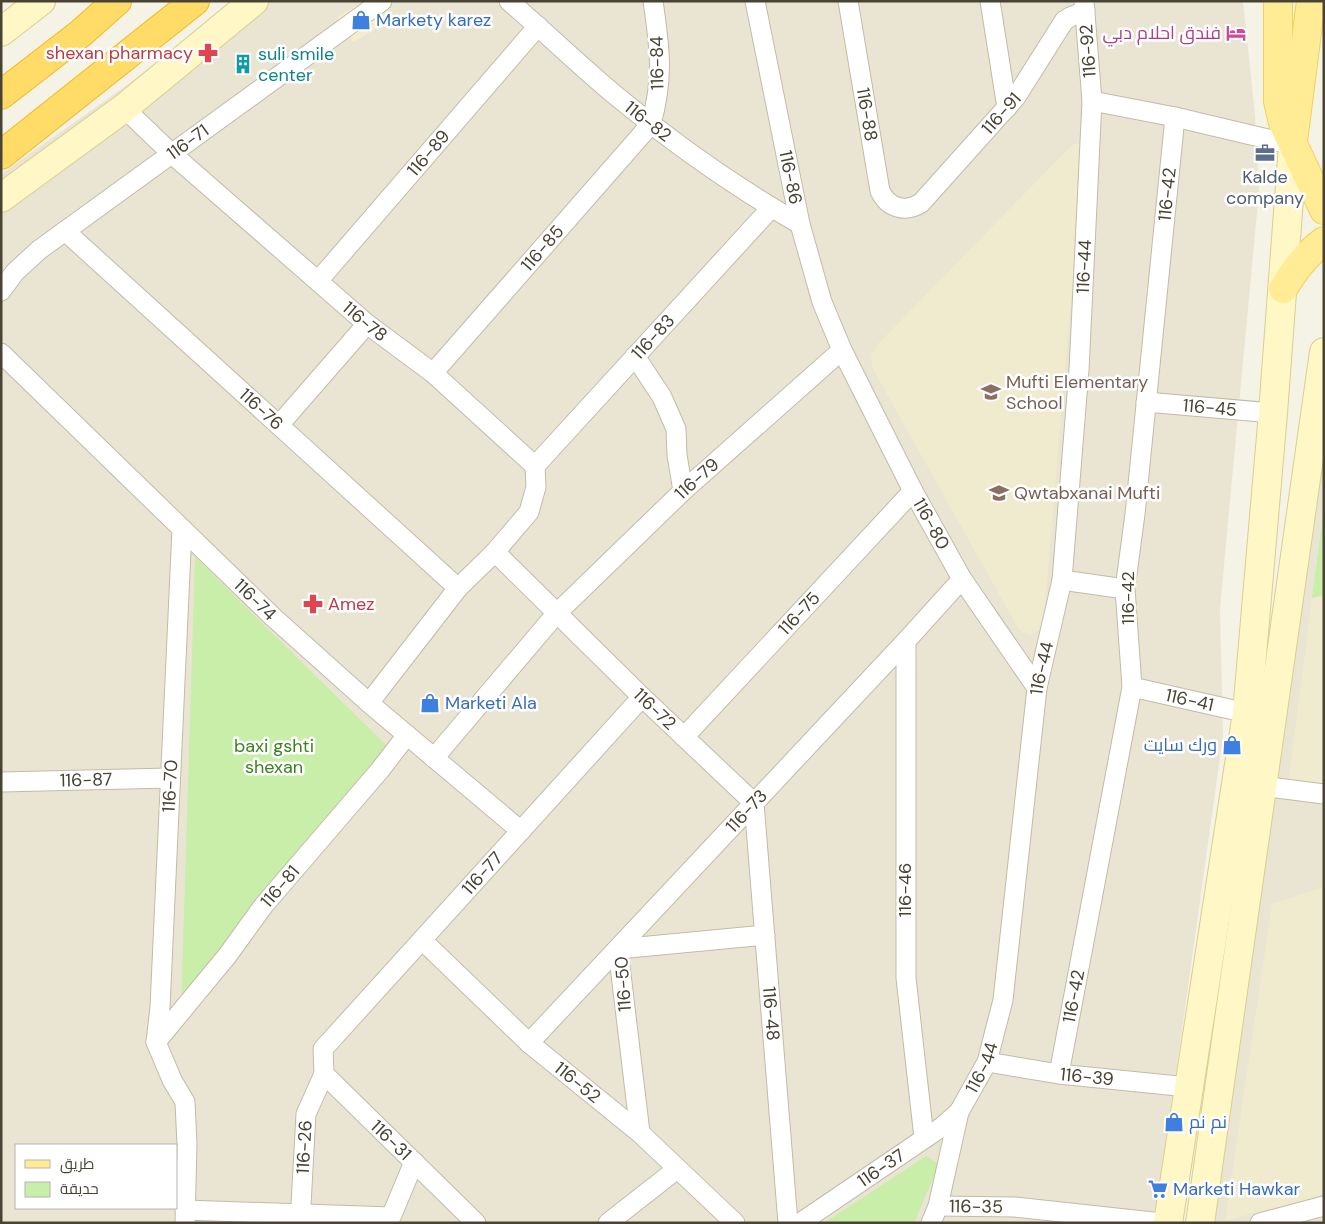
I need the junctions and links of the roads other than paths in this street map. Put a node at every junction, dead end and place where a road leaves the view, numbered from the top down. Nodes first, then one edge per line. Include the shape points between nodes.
1 (41, 1) edge
2 (117, 1) edge
3 (195, 1) edge
4 (254, 1) edge
5 (382, 1) edge
6 (509, 1) edge
7 (653, 1) edge
8 (755, 1) edge
9 (848, 1) edge
10 (990, 1) edge
11 (1278, 1) edge
12 (1310, 1) edge
13 (1084, 6) edge
14 (538, 26) junction
15 (1, 32) edge
16 (1, 95) edge
17 (1092, 101) junction
18 (124, 108) junction
19 (1007, 108) junction
20 (1176, 117) junction
21 (651, 124) junction
22 (1293, 144) junction
23 (172, 154) junction
24 (1, 155) edge
25 (1, 198) edge
26 (771, 208) junction
27 (908, 209) joint
28 (1324, 210) edge
29 (800, 224) junction
30 (65, 231) junction
31 (1324, 241) edge
32 (318, 281) junction
33 (1282, 289) junction
34 (1, 291) edge
35 (367, 324) junction
36 (842, 350) junction
37 (1324, 352) edge
38 (1, 353) edge
39 (635, 356) junction
40 (433, 373) junction
41 (1146, 402) junction
42 (1273, 413) junction
43 (278, 425) junction
44 (535, 466) junction
45 (683, 491) junction
46 (913, 491) junction
47 (182, 529) junction
48 (495, 552) junction
49 (962, 579) junction
50 (1062, 580) junction
51 (458, 588) junction
52 (1125, 589) junction
53 (556, 614) junction
54 (906, 641) junction
55 (1132, 687) junction
56 (1037, 688) junction
57 (642, 697) junction
58 (369, 703) junction
59 (1247, 713) junction
60 (407, 735) junction
61 (684, 737) junction
62 (434, 758) junction
63 (170, 778) junction
64 (1, 782) edge
65 (1261, 786) junction
66 (1324, 794) edge
67 (754, 803) junction
68 (521, 831) junction
69 (1223, 859) junction
70 (1252, 864) junction
71 (765, 935) junction
72 (422, 940) junction
73 (618, 949) junction
74 (156, 1042) junction
75 (529, 1043) junction
76 (987, 1062) junction
77 (324, 1074) junction
78 (1059, 1074) junction
79 (1188, 1087) junction
80 (959, 1112) junction
81 (640, 1132) junction
82 (924, 1138) junction
83 (414, 1162) junction
84 (677, 1168) junction
85 (1324, 1206) edge
86 (935, 1214) edge
87 (1014, 1215) edge
88 (185, 1216) edge
89 (300, 1218) edge
90 (391, 1220) edge
91 (476, 1223) edge
92 (608, 1223) edge
93 (735, 1223) edge
94 (788, 1223) edge
95 (800, 1223) edge
96 (1162, 1223) edge
97 (1168, 1223) edge
98 (1200, 1223) edge
99 (1260, 1223) edge

1 - 15 main road
2 - 16 highway
3 - 24 highway
4 - 18 main road
5 - 23 street, 116-71
6 - 14 street, 116-82
7 - 21 street, 116-84 via 660,65 657,103
8 - 29 street, 116-86
9 - 27 street, 116-88 via 880,191 894,207
10 - 19 street
11 - 22 main road via 1278,101 1282,123
12 - 22 main road
13 - 17 street, 116-92
13 - 19 street, 116-91 via 1064,21
14 - 21 street, 116-82
14 - 32 street, 116-89
17 - 20 street
17 - 50 street, 116-44 via 1079,370
18 - 23 street, 116-78
18 - 25 main road
19 - 27 street, 116-91 via 921,203
20 - 22 street
20 - 41 street, 116-42
21 - 26 street, 116-82
21 - 40 street, 116-85
22 - 28 main road
22 - 33 main road
23 - 30 street, 116-71
23 - 32 street, 116-78
26 - 29 street, 116-82
26 - 39 street, 116-83
29 - 36 street, 116-86 via 822,302
30 - 34 street, 116-71 via 26,260
30 - 43 street, 116-76
31 - 33 main road via 1305,257
32 - 35 street, 116-78
33 - 42 main road
35 - 40 street, 116-78
35 - 43 street
36 - 45 street, 116-79
36 - 46 street, 116-80
37 - 65 main road
38 - 47 street, 116-74
39 - 44 street, 116-83
39 - 45 street via 662,397 676,429
40 - 44 street, 116-78
41 - 42 street, 116-45
41 - 52 street, 116-42
42 - 59 main road
43 - 51 street, 116-76
44 - 48 street via 536,487 529,512
45 - 53 street, 116-79
46 - 49 street, 116-80
46 - 61 street, 116-75
47 - 58 street, 116-74
47 - 63 street, 116-70
48 - 51 street
48 - 53 street
49 - 54 street, 116-73
49 - 56 street, 116-80
50 - 52 street
50 - 56 street, 116-44
51 - 58 street
52 - 55 street, 116-42
53 - 57 street, 116-72
53 - 62 street, 116-79
54 - 67 street, 116-73
54 - 82 street, 116-46 via 906,978
55 - 59 street, 116-41
55 - 78 street, 116-42
56 - 76 street, 116-44 via 1003,1000
57 - 61 street, 116-72
57 - 68 street, 116-77
58 - 60 street, 116-74
59 - 69 main road
60 - 62 street, 116-74
60 - 74 street, 116-81 via 264,905 227,956
61 - 67 street, 116-72
62 - 68 street, 116-74
63 - 64 street, 116-87
63 - 74 street, 116-70
65 - 66 street
65 - 70 main road
67 - 71 street, 116-48
67 - 73 street, 116-73
68 - 72 street, 116-77
69 - 70 main road
69 - 79 main road
70 - 98 main road
71 - 73 street, 116-50
71 - 94 street, 116-48
72 - 75 street, 116-52
72 - 77 street, 116-77 via 323,1049
73 - 75 street, 116-73
73 - 81 street, 116-50
74 - 88 street via 185,1102
75 - 81 street, 116-52
76 - 78 street, 116-39
76 - 80 street, 116-44
77 - 83 street, 116-31
77 - 89 street, 116-26 via 306,1114
78 - 79 street, 116-39
79 - 97 main road
80 - 82 street, 116-37
80 - 86 street, 116-44
81 - 84 street, 116-52
82 - 95 street, 116-37
83 - 90 street
83 - 91 street, 116-31
84 - 92 street
84 - 93 street, 116-52
85 - 99 street
86 - 87 street, 116-35
87 - 96 street, 116-35
88 - 89 street
89 - 90 street

